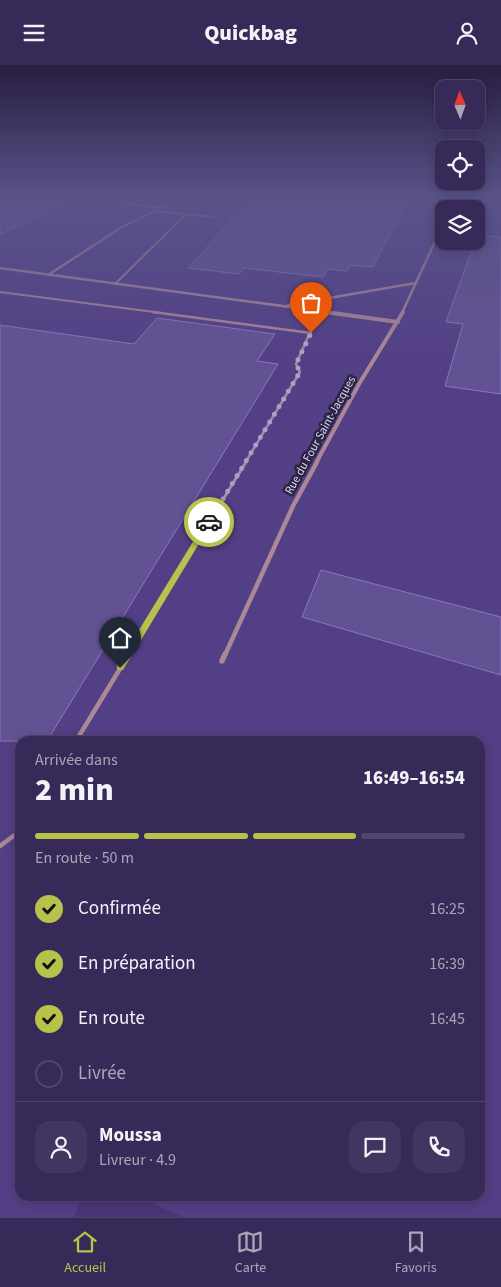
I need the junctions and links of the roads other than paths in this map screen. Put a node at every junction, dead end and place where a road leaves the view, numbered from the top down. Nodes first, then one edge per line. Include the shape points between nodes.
1 (87, 250) edge
2 (149, 250) edge
3 (431, 250) edge
4 (0, 268) edge
5 (48, 275) junction
6 (416, 283) junction
7 (114, 284) junction
8 (0, 292) edge
9 (282, 306) junction
10 (320, 311) junction
11 (398, 322) junction
12 (311, 333) junction
13 (222, 661) dead end
14 (79, 736) edge
15 (15, 835) edge
16 (0, 846) edge

1 - 5 street
2 - 7 lane
3 - 6 street, Rue du Four Saint-Jacques
4 - 5 street
5 - 7 street
6 - 9 street
6 - 11 street, Rue du Four Saint-Jacques
7 - 9 street
8 - 12 lane
9 - 10 street
10 - 11 street
10 - 12 lane
11 - 13 street, Rue du Four Saint-Jacques via 359,384 292,506
12 - 14 lane via 296,364 300,372
15 - 16 lane

